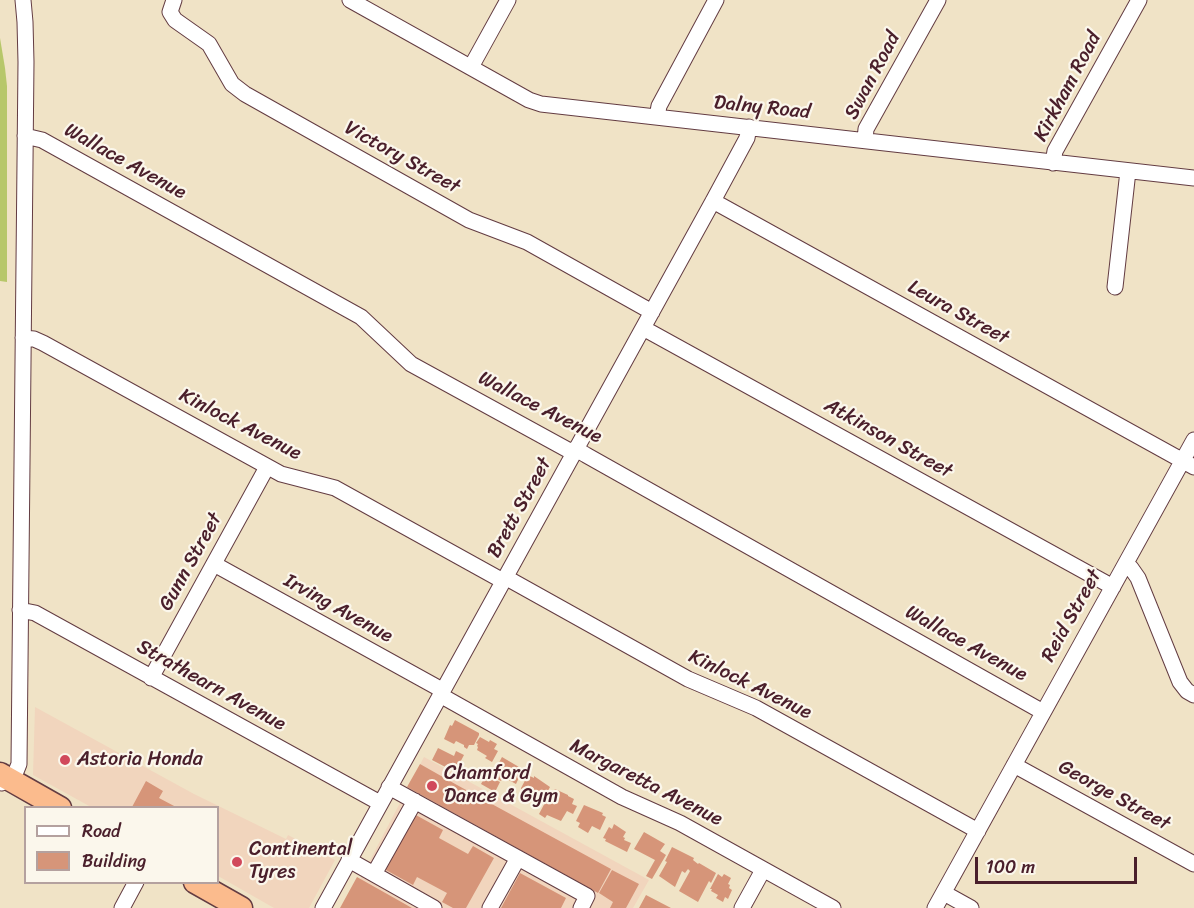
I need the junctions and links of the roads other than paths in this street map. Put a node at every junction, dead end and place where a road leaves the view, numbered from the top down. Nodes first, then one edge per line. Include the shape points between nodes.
1 (12, 0) edge
2 (23, 0) edge
3 (174, 0) edge
4 (350, 0) edge
5 (508, 0) edge
6 (716, 0) edge
7 (938, 0) edge
8 (1139, 0) edge
9 (25, 41) junction
10 (471, 67) junction
11 (657, 117) junction
12 (749, 127) junction
13 (25, 136) junction
14 (865, 140) junction
15 (1053, 163) junction
16 (1128, 171) junction
17 (1194, 178) edge
18 (713, 201) junction
19 (1115, 287) dead end
20 (652, 312) junction
21 (644, 328) junction
22 (23, 338) junction
23 (1194, 440) edge
24 (576, 452) junction
25 (1188, 464) edge
26 (267, 467) junction
27 (214, 564) junction
28 (1125, 565) junction
29 (504, 579) junction
30 (1113, 587) junction
31 (21, 610) junction
32 (151, 678) junction
33 (441, 693) junction
34 (1194, 695) edge
35 (1043, 712) junction
36 (1014, 765) junction
37 (2, 779) edge
38 (389, 787) junction
39 (416, 801) junction
40 (380, 803) junction
41 (58, 806) edge
42 (978, 831) junction
43 (518, 858) junction
44 (349, 860) junction
45 (1194, 864) edge
46 (763, 870) junction
47 (374, 874) junction
48 (135, 884) edge
49 (199, 884) edge
50 (944, 893) junction
51 (122, 908) edge
52 (241, 908) edge
53 (323, 908) edge
54 (434, 908) edge
55 (490, 908) edge
56 (581, 908) edge
57 (742, 908) edge
58 (833, 908) edge
59 (935, 908) edge
60 (971, 908) edge

1 - 9 street
2 - 9 street
3 - 20 street, Victory Street via 170,12 175,21 209,44 237,89 469,220 527,242
4 - 10 street, Dalny Road
5 - 10 street
6 - 11 street via 659,106
7 - 14 street, Swan Road via 866,129
8 - 15 street, Kirkham Road via 1055,151
9 - 13 street
10 - 11 street, Dalny Road via 536,102
11 - 12 street, Dalny Road
12 - 14 street, Dalny Road
12 - 18 street, Brett Street via 748,136
13 - 22 street
13 - 24 street, Wallace Avenue via 42,140 361,317 411,364
14 - 15 street, Dalny Road
15 - 16 street, Dalny Road
16 - 17 street, Dalny Road
16 - 19 street
18 - 20 street, Brett Street
18 - 25 street, Leura Street
20 - 21 street, Brett Street
21 - 24 street, Brett Street
21 - 30 street, Atkinson Street
22 - 26 street, Kinlock Avenue via 34,339
22 - 31 street
23 - 25 street, Reid Street
24 - 29 street, Brett Street
24 - 35 street, Wallace Avenue
25 - 28 street, Reid Street
26 - 27 street, Gunn Street
26 - 29 street, Kinlock Avenue via 335,488
27 - 32 street, Gunn Street
27 - 33 street, Irving Avenue
28 - 30 street, Reid Street
28 - 34 street via 1138,578 1180,682
29 - 33 street, Brett Street
29 - 42 street, Kinlock Avenue via 688,679 756,708
30 - 35 street, Reid Street
31 - 32 street, Strathearn Avenue via 33,612
31 - 37 street via 19,764 15,774
32 - 40 street, Strathearn Avenue
33 - 38 street, Brett Street
33 - 46 street, Margaretta Avenue via 613,792 680,823
35 - 36 street, Reid Street
36 - 42 street, Reid Street
36 - 45 street, George Street
37 - 41 highway
38 - 39 street
38 - 40 street, Brett Street
39 - 43 street
39 - 47 street
40 - 44 street, Brett Street
42 - 50 street, Reid Street
43 - 55 street
43 - 56 street via 587,896
44 - 47 street
44 - 53 street, Brett Street
46 - 57 street
46 - 58 street, Margaretta Avenue
47 - 54 street
48 - 51 street
49 - 52 highway
50 - 59 street, Reid Street
50 - 60 street

